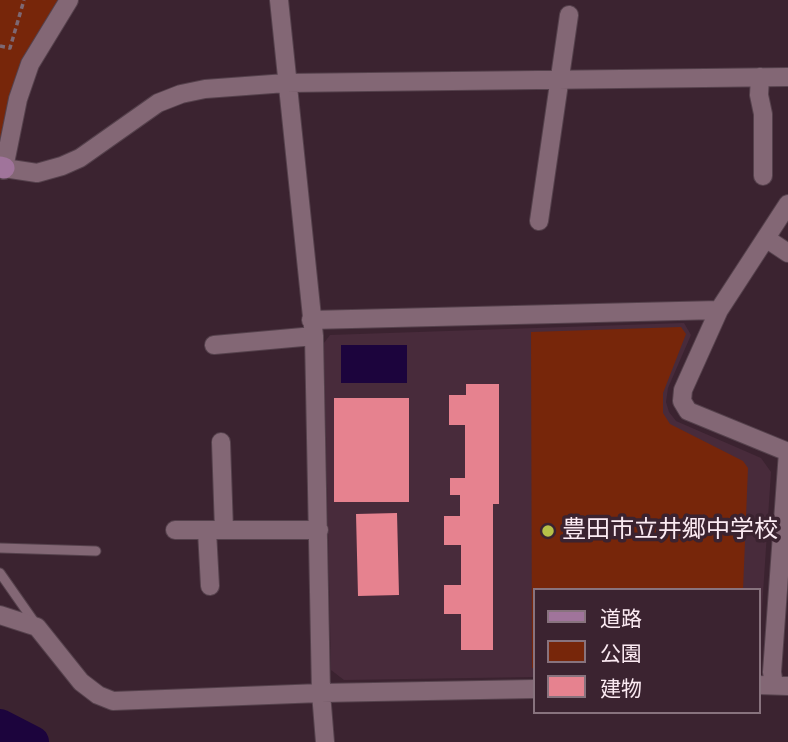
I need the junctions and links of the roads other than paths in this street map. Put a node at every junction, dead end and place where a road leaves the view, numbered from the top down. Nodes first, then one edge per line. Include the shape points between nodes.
1 (69, 0) edge
2 (279, 0) edge
3 (569, 15) dead end
4 (760, 77) junction
5 (788, 77) edge
6 (559, 78) junction
7 (286, 83) junction
8 (2, 167) edge
9 (763, 176) dead end
10 (788, 204) edge
11 (539, 221) dead end
12 (767, 239) junction
13 (788, 253) edge
14 (719, 310) junction
15 (313, 328) junction
16 (214, 345) dead end
17 (221, 442) dead end
18 (788, 452) edge
19 (175, 530) dead end
20 (215, 530) junction
21 (318, 530) junction
22 (0, 548) edge
23 (96, 551) dead end
24 (0, 573) edge
25 (210, 586) dead end
26 (0, 615) edge
27 (37, 627) junction
28 (773, 685) edge
29 (532, 689) edge
30 (321, 693) junction
31 (325, 742) edge

1 - 8 street via 30,64
2 - 7 street
3 - 6 street
4 - 5 street
4 - 6 street
4 - 9 street
6 - 7 street
6 - 11 street
7 - 8 street via 181,94 141,113 71,162 37,173
7 - 15 street
10 - 12 street
12 - 13 street
12 - 14 street
14 - 15 street
14 - 18 street via 682,401 688,411
15 - 16 street
15 - 21 street
17 - 20 street
18 - 28 street
19 - 20 street
20 - 21 street
20 - 25 street
21 - 30 street
22 - 23 lane
24 - 27 lane
26 - 27 street
27 - 30 street via 81,682 113,701
29 - 30 street
30 - 31 street

